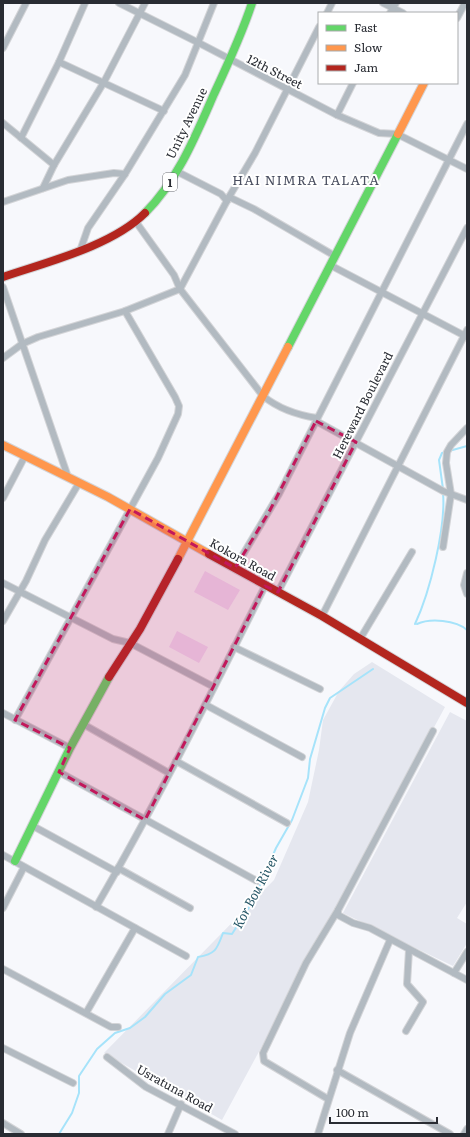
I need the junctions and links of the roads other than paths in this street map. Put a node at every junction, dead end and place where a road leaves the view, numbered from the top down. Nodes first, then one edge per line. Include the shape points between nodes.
1 (26, 3) edge
2 (85, 3) edge
3 (119, 3) edge
4 (145, 3) edge
5 (214, 3) edge
6 (257, 3) edge
7 (332, 3) edge
8 (383, 3) edge
9 (466, 3) edge
10 (251, 6) edge
11 (393, 8) edge
12 (328, 12) edge
13 (140, 13) junction
14 (458, 16) edge
15 (318, 29) edge
16 (199, 43) junction
17 (3, 48) edge
18 (230, 60) junction
19 (59, 62) junction
20 (104, 82) junction
21 (352, 84) edge
22 (423, 84) edge
23 (286, 89) junction
24 (164, 112) junction
25 (336, 115) junction
26 (3, 123) edge
27 (467, 124) edge
28 (397, 134) junction
29 (21, 138) junction
30 (448, 161) junction
31 (54, 165) junction
32 (467, 169) edge
33 (176, 171) junction
34 (125, 174) junction
35 (43, 188) junction
36 (228, 199) junction
37 (3, 202) edge
38 (136, 222) junction
39 (467, 228) edge
40 (80, 251) junction
41 (335, 256) junction
42 (330, 265) junction
43 (3, 277) edge
44 (3, 287) edge
45 (180, 289) junction
46 (382, 290) junction
47 (125, 311) junction
48 (422, 314) junction
49 (466, 334) edge
50 (22, 344) junction
51 (3, 358) edge
52 (263, 396) junction
53 (317, 419) junction
54 (467, 428) edge
55 (356, 442) junction
56 (3, 445) edge
57 (25, 456) junction
58 (398, 465) junction
59 (68, 477) junction
60 (79, 483) junction
61 (451, 494) junction
62 (3, 498) edge
63 (467, 500) edge
64 (130, 509) junction
65 (186, 541) junction
66 (443, 547) dead end
67 (412, 552) dead end
68 (235, 568) junction
69 (467, 573) edge
70 (3, 583) edge
71 (265, 586) junction
72 (20, 592) junction
73 (278, 592) junction
74 (467, 594) edge
75 (70, 616) junction
76 (322, 616) junction
77 (3, 621) edge
78 (360, 639) junction
79 (130, 643) junction
80 (234, 647) junction
81 (214, 687) junction
82 (320, 689) dead end
83 (467, 703) edge
84 (206, 705) junction
85 (3, 713) edge
86 (16, 720) junction
87 (83, 724) junction
88 (433, 731) dead end
89 (70, 748) junction
90 (302, 757) dead end
91 (176, 761) junction
92 (59, 772) junction
93 (169, 773) junction
94 (145, 820) junction
95 (287, 823) dead end
96 (33, 826) junction
97 (3, 855) edge
98 (15, 861) junction
99 (24, 867) junction
100 (118, 870) junction
101 (257, 881) dead end
102 (96, 907) junction
103 (3, 908) edge
104 (190, 908) dead end
105 (338, 910) junction
106 (135, 928) junction
107 (390, 940) junction
108 (409, 950) junction
109 (467, 952) edge
110 (186, 956) dead end
111 (3, 969) edge
112 (454, 973) junction
113 (467, 980) edge
114 (86, 1013) junction
115 (118, 1027) dead end
116 (406, 1030) dead end
117 (3, 1048) edge
118 (107, 1057) dead end
119 (337, 1070) junction
120 (73, 1083) dead end
121 (328, 1099) junction
122 (181, 1104) junction
123 (3, 1123) edge
124 (467, 1129) edge
125 (21, 1134) edge
126 (168, 1134) edge
127 (235, 1134) edge
128 (318, 1134) edge
129 (450, 1134) edge
130 (464, 1134) edge

1 - 17 street
2 - 19 street
3 - 13 street, 12th Street
4 - 13 street
5 - 16 street
6 - 10 street
7 - 12 street
8 - 11 street
9 - 14 street
10 - 18 street, Unity Avenue / 1
13 - 16 street, 12th Street
13 - 20 street
15 - 23 street
16 - 18 street, 12th Street
16 - 24 street
18 - 23 street, 12th Street
18 - 33 street, Unity Avenue / 1
19 - 20 street
19 - 29 street
20 - 24 street
20 - 31 street
21 - 25 street
22 - 28 street
23 - 25 street, 12th Street
23 - 36 street via 255,153
24 - 34 street
25 - 28 street, 12th Street via 379,133
26 - 29 street
27 - 30 street
28 - 30 street, 12th Street
28 - 41 street
29 - 31 street
30 - 32 street, 12th Street
30 - 46 street
31 - 35 street
33 - 36 street
33 - 38 street, Unity Avenue / 1 via 156,202
34 - 35 street via 68,180
34 - 40 street via 88,228
35 - 37 street
36 - 41 street
36 - 45 street
38 - 40 street, Unity Avenue / 1
38 - 45 street via 174,275
39 - 48 street, Hereward Boulevard
40 - 43 street, Unity Avenue / 1
41 - 42 street
42 - 46 street
42 - 52 street
44 - 50 street
45 - 47 street
45 - 52 street
46 - 48 street
46 - 53 street
47 - 50 street
47 - 64 street via 179,406 175,423
48 - 49 street
48 - 55 street, Hereward Boulevard
49 - 58 street
50 - 51 street
50 - 59 street
52 - 53 street via 272,404 287,411
52 - 65 street
53 - 55 street
53 - 68 street via 269,512
54 - 61 street via 447,452 446,463
55 - 58 street
55 - 73 street, Hereward Boulevard
56 - 57 street, Kokora Road
57 - 59 street, Kokora Road
57 - 62 street
58 - 61 street
58 - 76 street
59 - 60 street, Kokora Road
60 - 64 street, Kokora Road
60 - 72 street via 45,540
61 - 63 street
61 - 66 street
64 - 65 street, Kokora Road
64 - 75 street
65 - 68 street, Kokora Road
65 - 79 street via 140,629
67 - 78 street
68 - 71 street, Kokora Road
69 - 74 street via 464,585
70 - 72 street
71 - 73 street, Kokora Road
71 - 80 street
72 - 75 street
72 - 77 street
73 - 76 street, Kokora Road
75 - 79 street via 113,639
75 - 86 street
76 - 78 street, Kokora Road
78 - 83 street, Kokora Road
79 - 81 street
79 - 87 street
80 - 81 street
80 - 82 street
81 - 84 street
84 - 90 street
84 - 91 street
85 - 86 street
86 - 89 street
87 - 89 street
87 - 93 street
88 - 105 street
89 - 92 street
91 - 93 street
91 - 95 street
92 - 94 street
92 - 96 street
93 - 94 street
94 - 100 street
94 - 101 street
96 - 98 street
96 - 100 street
97 - 98 street
98 - 99 street
99 - 102 street
99 - 103 street
100 - 102 street
100 - 104 street
102 - 106 street
105 - 107 street via 340,917 370,928
105 - 121 street via 306,962 263,1053 264,1061
106 - 110 street
106 - 114 street
107 - 108 street
107 - 119 street via 360,1007
108 - 112 street
108 - 116 street via 407,984 423,1002
109 - 112 street
111 - 114 street
112 - 113 street
114 - 115 street via 111,1027
117 - 120 street
118 - 122 street, Usratuna Road via 146,1087
119 - 121 street
119 - 129 street
121 - 128 street
122 - 126 street
122 - 127 street, Usratuna Road
123 - 125 street
124 - 130 street

